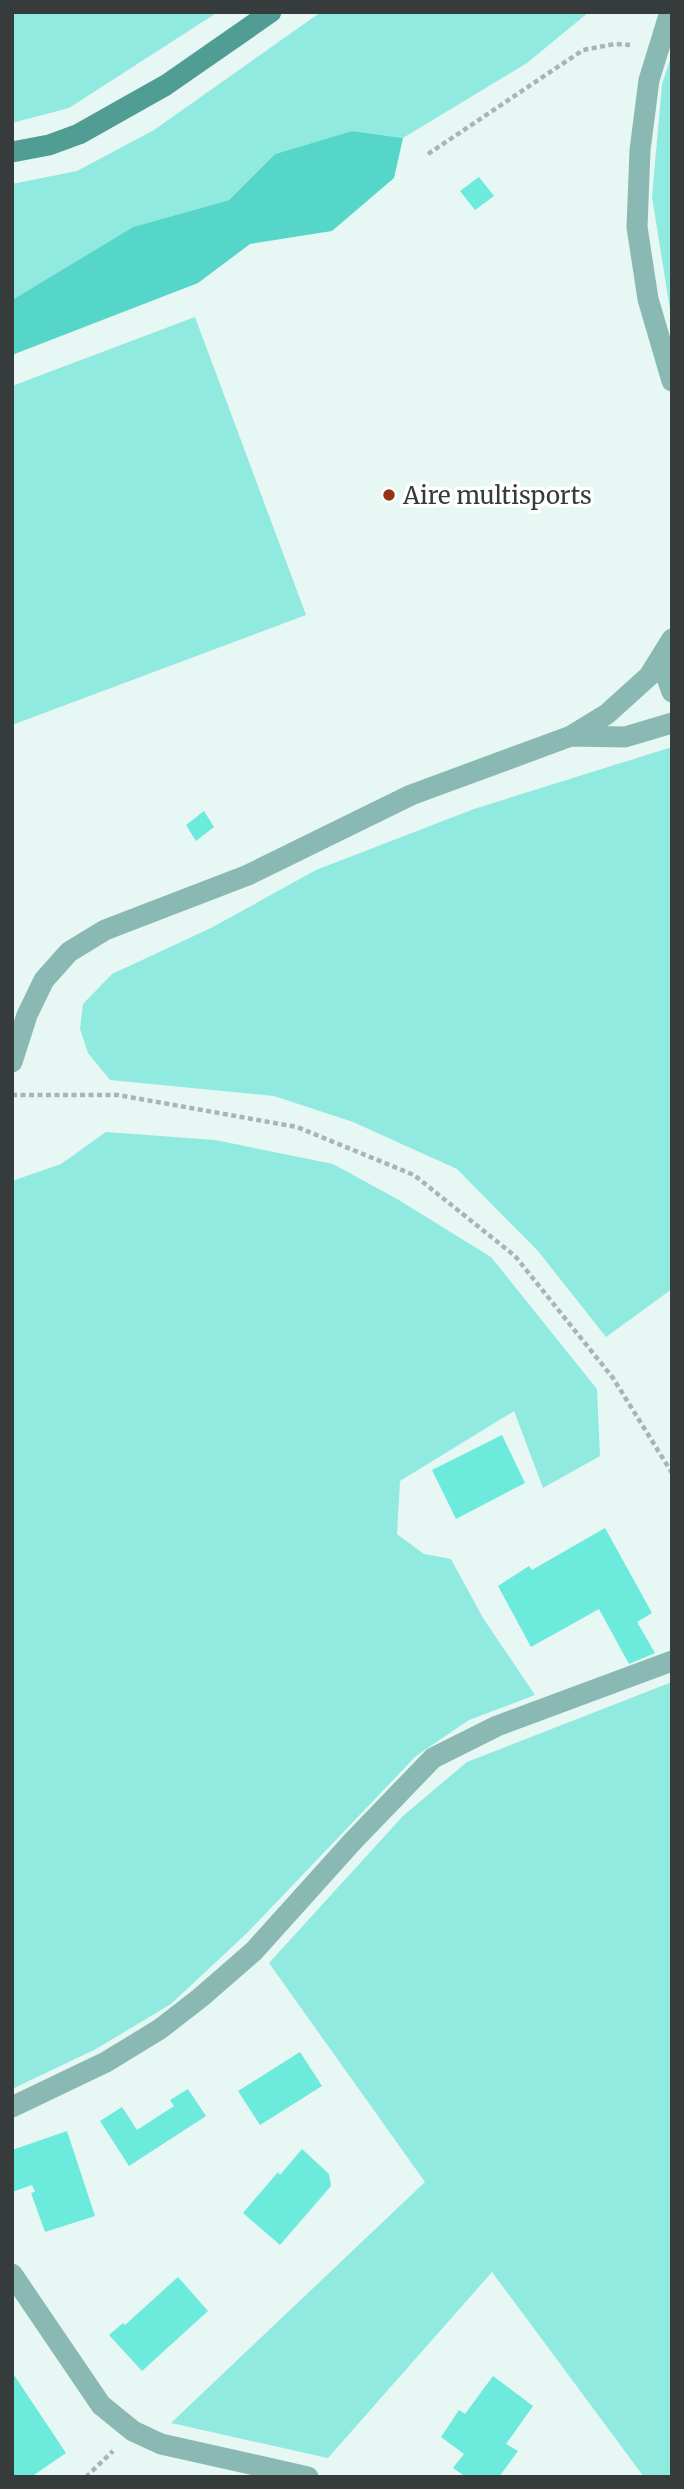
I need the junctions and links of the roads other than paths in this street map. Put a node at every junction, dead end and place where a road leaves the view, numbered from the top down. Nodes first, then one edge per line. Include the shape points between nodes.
1 (271, 12) edge
2 (670, 12) edge
3 (12, 152) edge
4 (672, 381) edge
5 (672, 639) edge
6 (660, 659) junction
7 (672, 692) edge
8 (672, 723) edge
9 (571, 736) junction
10 (12, 1062) edge
11 (672, 1661) edge
12 (12, 2108) edge
13 (12, 2274) edge
14 (308, 2477) edge

1 - 3 street via 166,86 79,134
2 - 4 street via 649,80 637,228 648,299
5 - 6 street
6 - 7 street
6 - 9 street via 649,676 607,714
8 - 9 street via 625,737
9 - 10 street via 411,795 248,875 105,930 69,952 44,980
11 - 12 street via 497,1726 433,1758 254,1951 200,1998 106,2062
13 - 14 street via 101,2405 133,2431 161,2444

